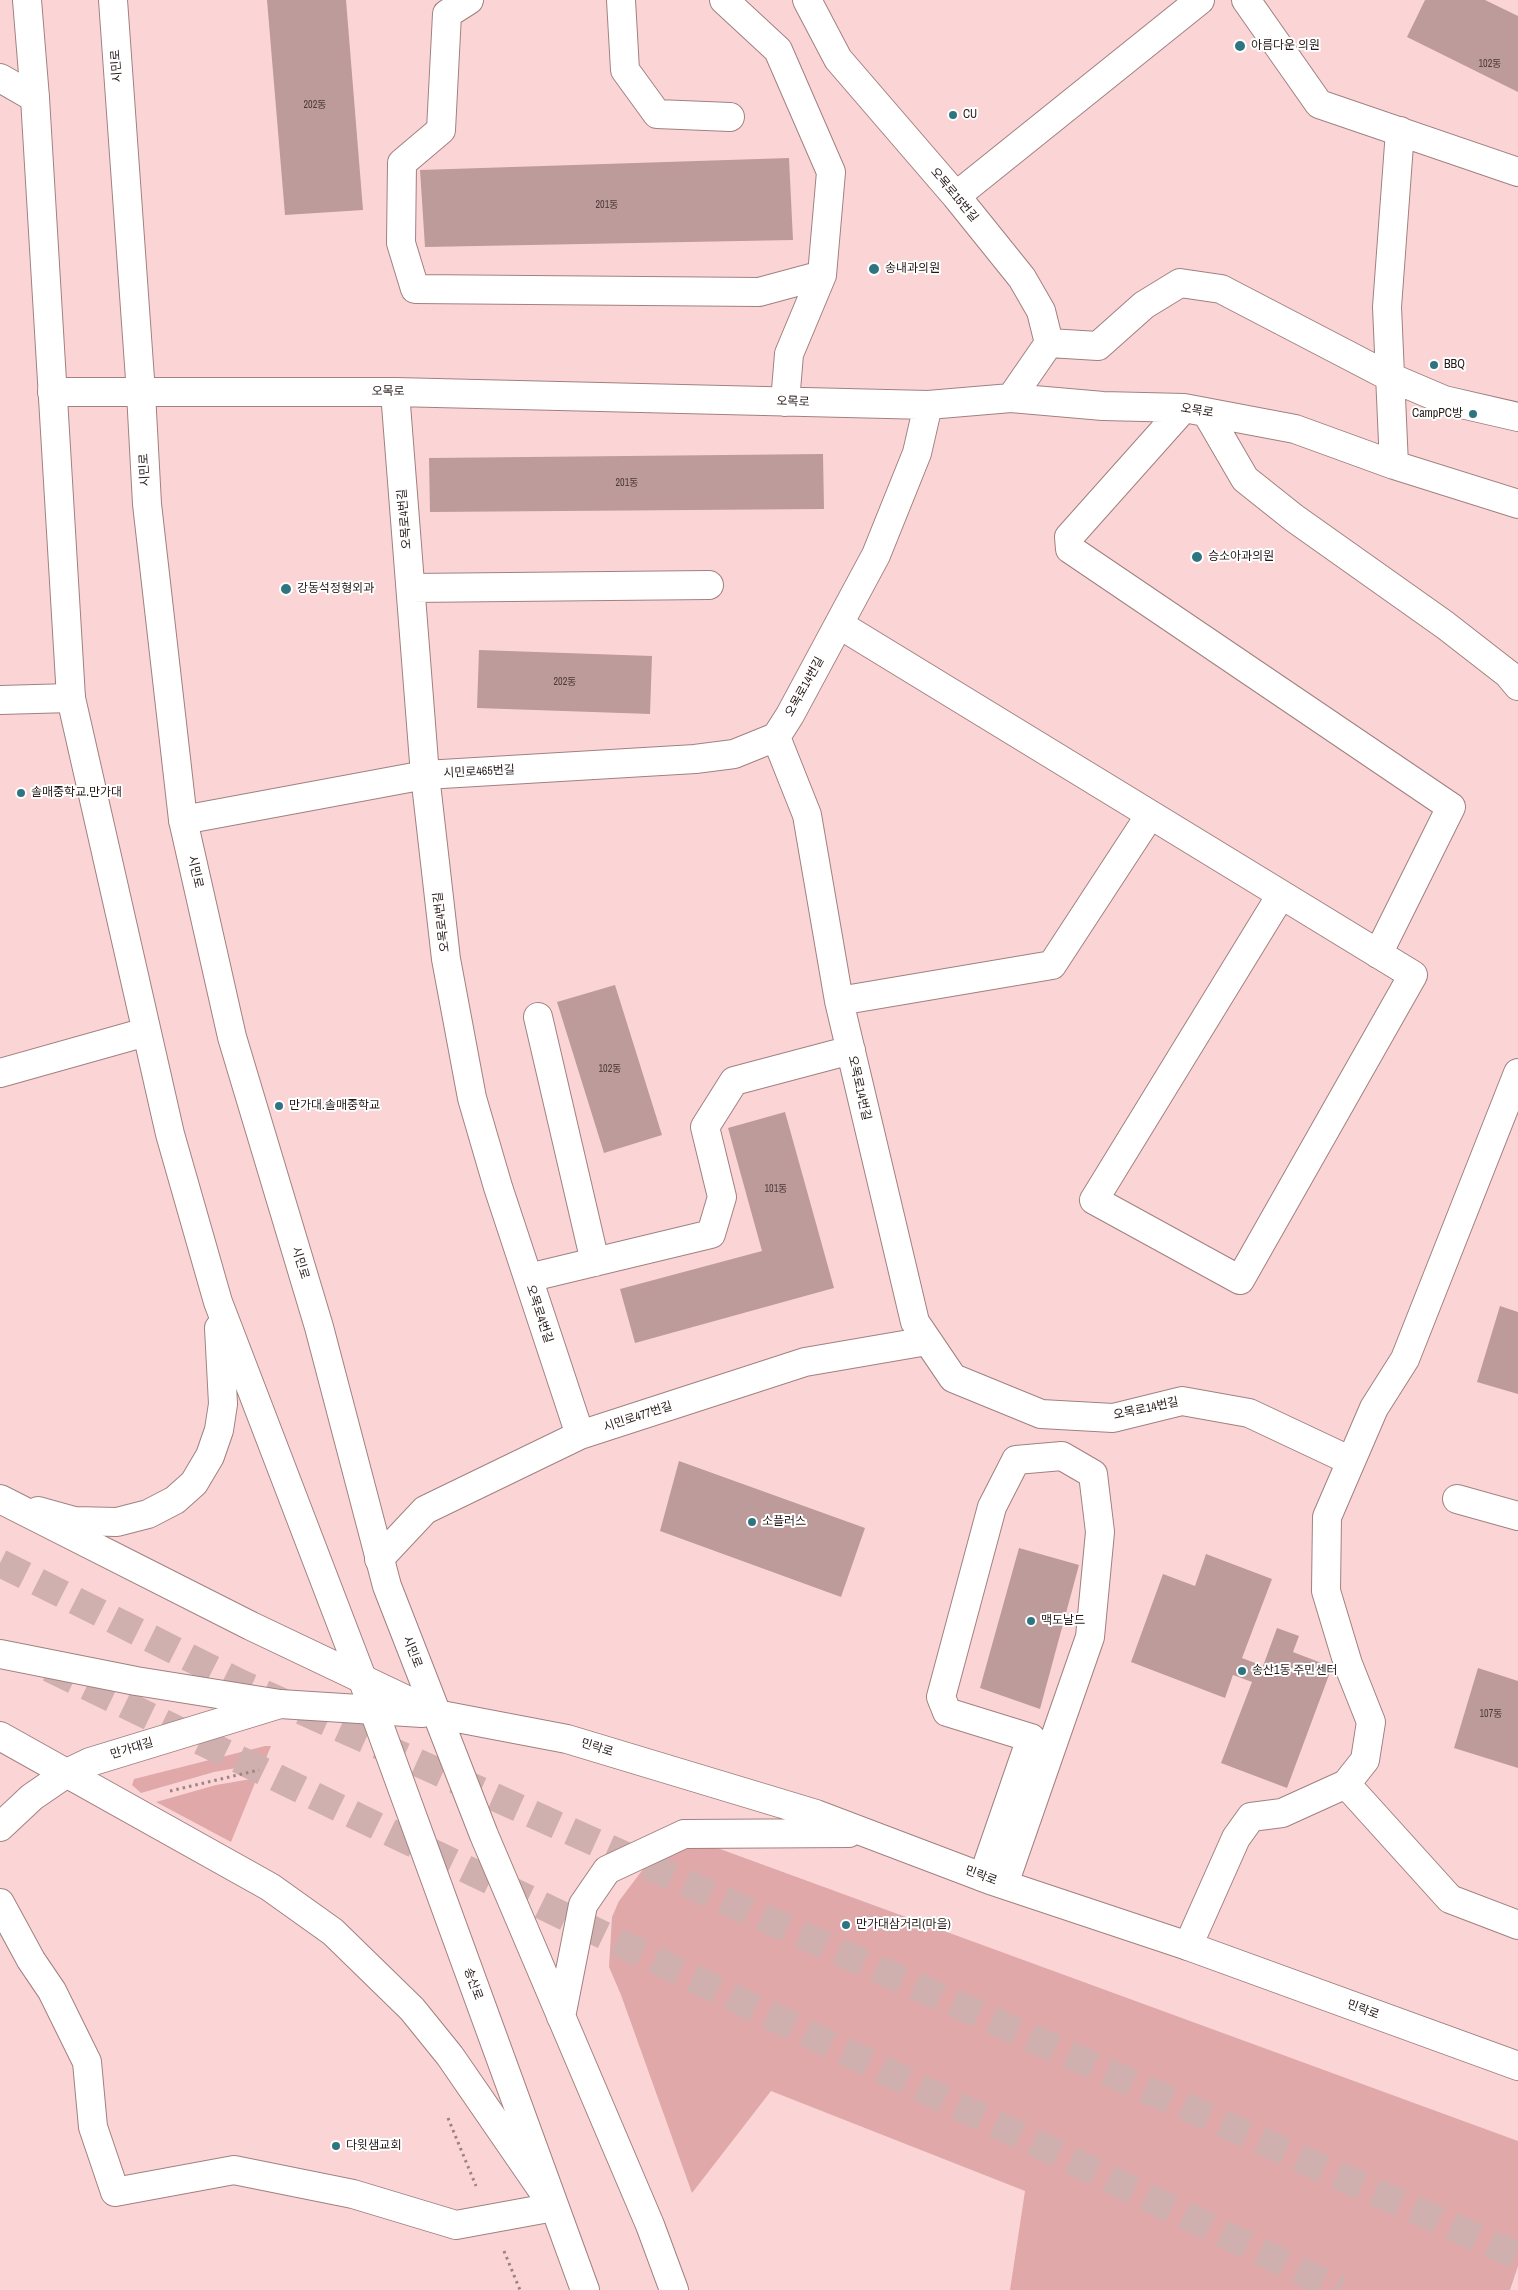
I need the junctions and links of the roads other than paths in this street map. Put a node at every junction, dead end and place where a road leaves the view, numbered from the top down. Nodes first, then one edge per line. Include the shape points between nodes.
1 (27, 0) edge
2 (114, 0) edge
3 (469, 0) edge
4 (622, 0) edge
5 (724, 0) edge
6 (807, 0) edge
7 (1200, 0) edge
8 (1246, 0) edge
9 (0, 78) edge
10 (35, 98) junction
11 (730, 117) dead end
12 (1400, 131) junction
13 (1518, 172) edge
14 (956, 196) junction
15 (822, 275) junction
16 (1049, 343) junction
17 (1390, 377) junction
18 (52, 392) junction
19 (395, 392) junction
20 (141, 393) junction
21 (1011, 398) junction
22 (785, 402) junction
23 (928, 406) junction
24 (1195, 410) junction
25 (1518, 417) edge
26 (1394, 466) junction
27 (1518, 504) edge
28 (709, 585) dead end
29 (411, 588) junction
30 (840, 625) junction
31 (1518, 686) edge
32 (71, 698) junction
33 (0, 700) edge
34 (776, 737) junction
35 (425, 775) junction
36 (1150, 815) junction
37 (183, 820) junction
38 (1281, 895) junction
39 (1378, 954) junction
40 (839, 1001) junction
41 (538, 1017) dead end
42 (146, 1032) junction
43 (851, 1050) junction
44 (0, 1073) edge
45 (1518, 1073) edge
46 (595, 1262) junction
47 (528, 1278) junction
48 (218, 1302) junction
49 (927, 1341) junction
50 (580, 1436) junction
51 (1351, 1461) junction
52 (1457, 1499) dead end
53 (2, 1500) edge
54 (1518, 1516) edge
55 (379, 1559) junction
56 (0, 1654) edge
57 (362, 1678) junction
58 (280, 1704) junction
59 (373, 1709) junction
60 (436, 1714) junction
61 (0, 1736) edge
62 (67, 1773) junction
63 (1346, 1784) junction
64 (0, 1827) edge
65 (867, 1833) junction
66 (994, 1880) junction
67 (0, 1903) edge
68 (1518, 1924) edge
69 (1188, 1946) junction
70 (561, 2017) junction
71 (1518, 2066) edge
72 (554, 2207) junction
73 (584, 2290) edge
74 (674, 2290) edge

1 - 10 main road
2 - 20 main road, 시민로
3 - 15 main road via 447,14 441,130 402,163 401,243 415,289 759,292
4 - 11 main road via 625,70 657,114
5 - 15 main road via 778,50 831,172
6 - 14 main road, 오목로15번길 via 838,59
7 - 14 main road
8 - 12 main road via 1319,104
9 - 10 main road
10 - 18 main road
12 - 13 main road
12 - 17 main road via 1387,307
14 - 16 main road, 오목로15번길 via 1022,278 1042,311
15 - 22 main road via 789,354
16 - 17 main road via 1098,346 1144,305 1180,283 1221,289
16 - 21 main road
17 - 25 main road via 1444,400
17 - 26 main road
18 - 20 main road, 오목로
18 - 32 main road
19 - 20 main road, 오목로
19 - 22 main road, 오목로
19 - 29 main road, 오목로4번길
20 - 37 main road, 시민로 via 147,504
21 - 23 main road, 오목로
21 - 24 main road, 오목로
22 - 23 main road, 오목로
23 - 30 main road, 오목로14번길 via 917,453 880,547
24 - 26 main road, 오목로 via 1295,429
24 - 31 main road via 1245,478 1309,529 1445,625 1508,674
24 - 39 main road via 1069,537 1070,549 1451,808
26 - 27 main road, 오목로
28 - 29 main road
29 - 35 main road, 오목로4번길
30 - 34 main road, 오목로14번길
30 - 36 main road
32 - 33 main road
32 - 42 main road
34 - 35 main road, 시민로465번길 via 734,754 695,759
34 - 40 main road, 오목로14번길 via 807,815
35 - 37 main road, 시민로465번길
35 - 47 main road, 오목로4번길 via 446,959 472,1098
36 - 38 main road
36 - 40 main road via 1052,965
37 - 55 main road, 시민로 via 232,1037 319,1327
38 - 39 main road
38 - 39 main road via 1094,1200 1240,1280 1413,975
40 - 43 main road, 오목로14번길
41 - 46 main road
42 - 44 main road
42 - 48 main road via 170,1134
43 - 46 main road via 734,1081 705,1127 722,1197 711,1234
43 - 49 main road, 오목로14번길 via 915,1322
45 - 51 main road via 1405,1360 1374,1408
46 - 47 main road
47 - 50 main road, 오목로4번길
48 - 53 main road via 223,1404 220,1421 210,1456 176,1500 148,1514 117,1522 74,1521
48 - 57 main road
49 - 50 main road, 시민로477번길 via 805,1362
49 - 51 main road, 오목로14번길 via 952,1378 1041,1414 1113,1418 1182,1401 1249,1413
50 - 55 main road, 시민로477번길 via 425,1510
51 - 63 main road via 1327,1517 1326,1591 1348,1664 1371,1722 1365,1760
52 - 54 main road
53 - 57 main road via 250,1626
55 - 60 main road, 시민로
56 - 58 main road via 136,1681
57 - 59 main road, 송산로
57 - 60 main road
58 - 59 main road
58 - 62 main road, 만가대길 via 90,1762
59 - 60 main road
59 - 72 main road, 송산로
60 - 65 main road, 민락로 via 567,1739 816,1814
60 - 70 main road
61 - 62 main road
62 - 64 main road, 만가대길 via 32,1797
62 - 72 main road via 270,1887 333,1932 412,2009 450,2056
63 - 68 main road via 1450,1899
63 - 69 main road via 1282,1813 1252,1817 1236,1838
65 - 66 main road, 민락로
65 - 70 main road via 684,1834 607,1870 583,1905
66 - 66 main road via 1090,1637 1100,1532 1093,1474 1062,1456 1016,1460 992,1507 942,1697 947,1712 1031,1738
66 - 69 main road, 민락로
67 - 72 main road via 52,1991 87,2062 93,2127 115,2192 234,2170 353,2194 456,2225
69 - 71 main road, 민락로
70 - 74 main road via 650,2224
72 - 73 main road, 송산로

